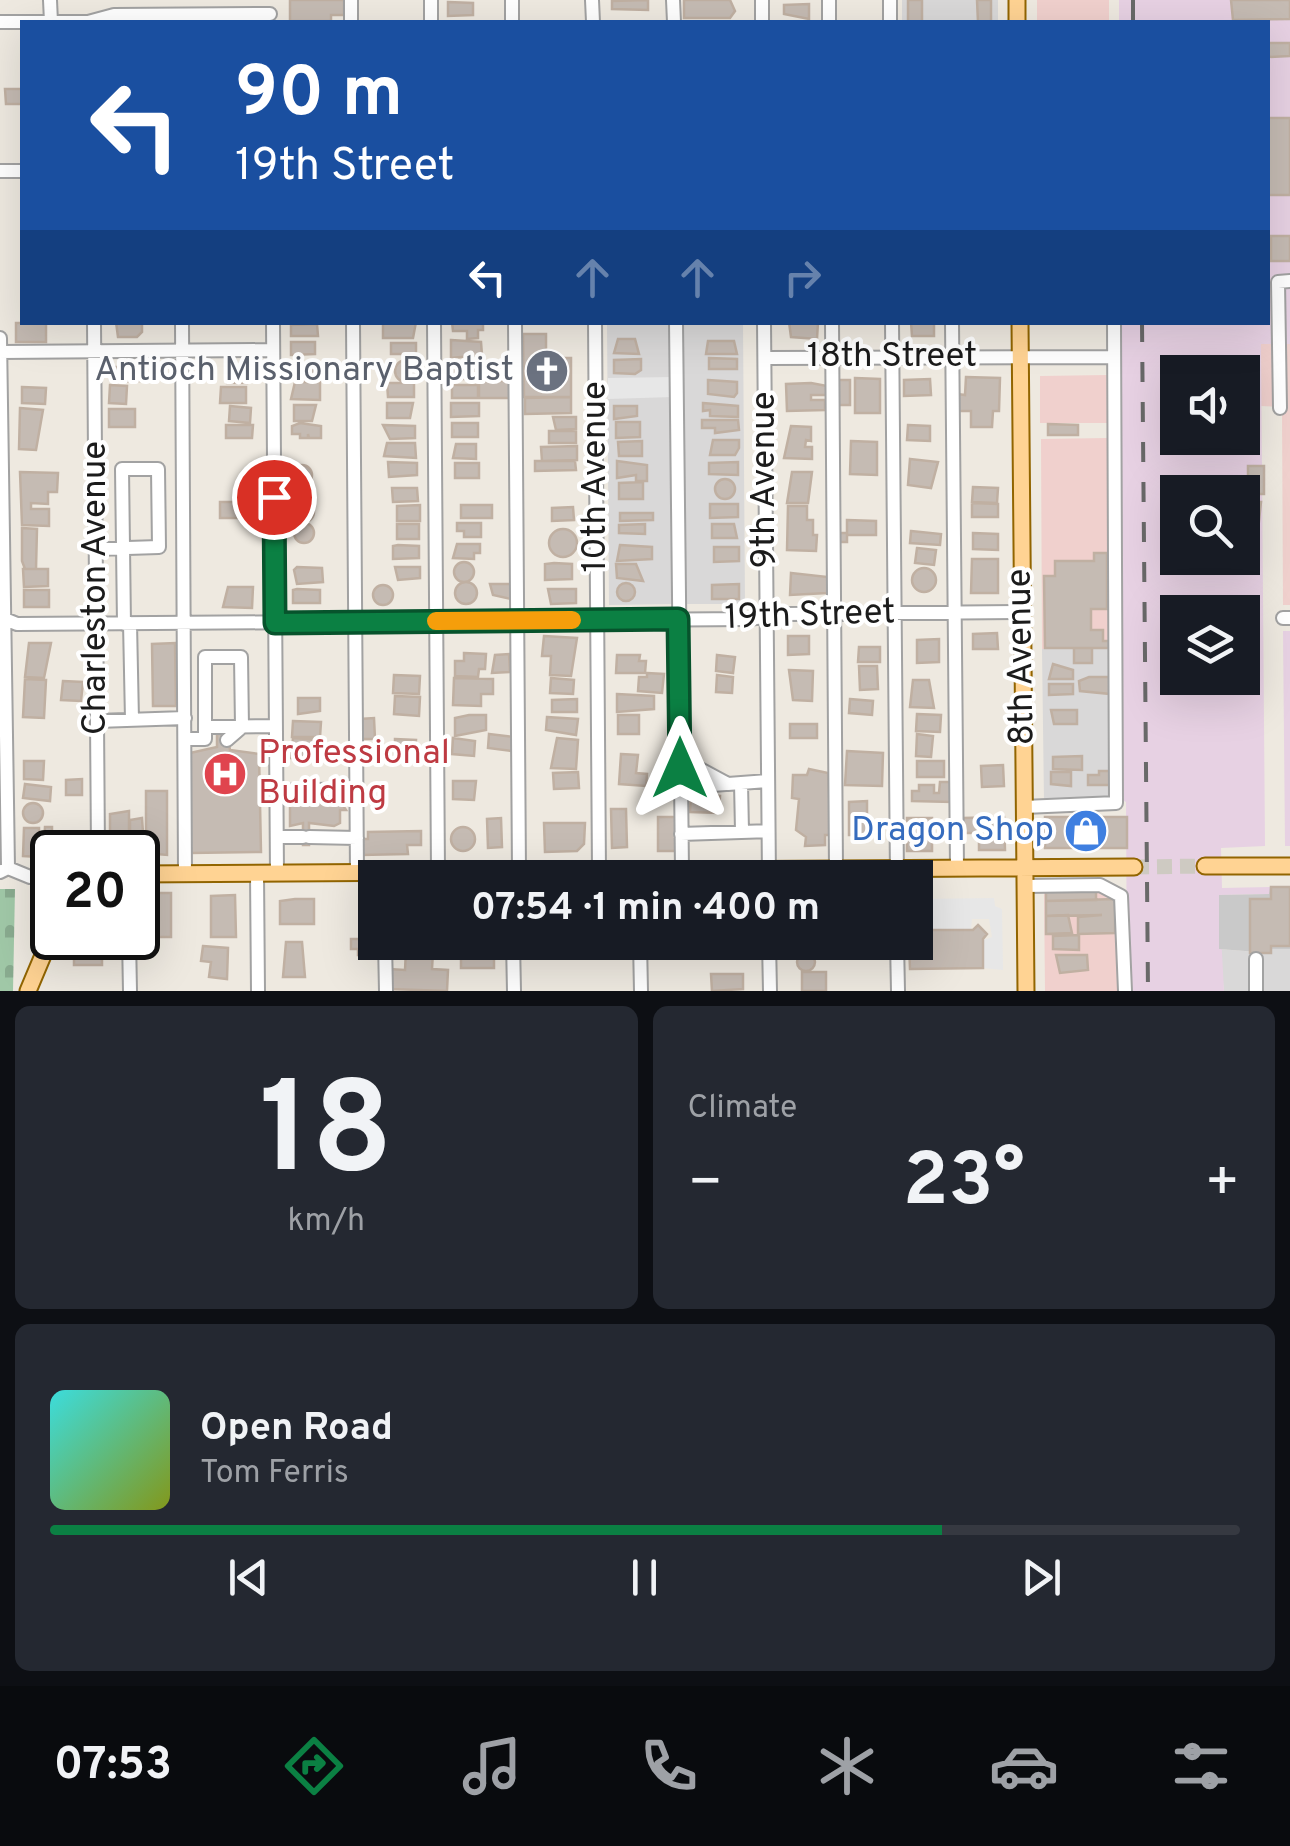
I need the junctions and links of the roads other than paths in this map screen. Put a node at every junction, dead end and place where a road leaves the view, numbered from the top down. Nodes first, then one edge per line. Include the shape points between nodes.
1 (270, 12) edge
2 (94, 20) edge
3 (1290, 282) edge
4 (94, 325) edge
5 (182, 325) edge
6 (273, 325) edge
7 (353, 325) edge
8 (434, 325) edge
9 (514, 325) edge
10 (595, 325) edge
11 (676, 325) edge
12 (764, 325) edge
13 (832, 325) edge
14 (892, 325) edge
15 (952, 325) edge
16 (1020, 325) edge
17 (1114, 325) edge
18 (0, 338) edge
19 (273, 350) junction
20 (182, 351) junction
21 (0, 352) edge
22 (94, 352) junction
23 (1020, 356) junction
24 (1114, 357) junction
25 (764, 358) junction
26 (832, 358) junction
27 (892, 358) junction
28 (952, 358) junction
29 (1280, 408) dead end
30 (158, 469) junction
31 (184, 469) junction
32 (122, 548) junction
33 (96, 549) junction
34 (1022, 612) junction
35 (894, 613) junction
36 (955, 613) junction
37 (834, 614) junction
38 (767, 616) junction
39 (2, 618) edge
40 (678, 619) junction
41 (517, 620) junction
42 (598, 620) junction
43 (436, 621) junction
44 (356, 622) junction
45 (184, 623) junction
46 (275, 623) junction
47 (96, 624) junction
48 (127, 624) junction
49 (185, 718) junction
50 (132, 720) junction
51 (97, 721) junction
52 (242, 726) junction
53 (276, 726) junction
54 (214, 737) junction
55 (185, 739) junction
56 (680, 768) junction
57 (768, 781) junction
58 (734, 783) junction
59 (689, 787) junction
60 (357, 789) junction
61 (276, 791) junction
62 (1024, 808) junction
63 (98, 830) edge
64 (742, 831) junction
65 (768, 831) junction
66 (681, 834) junction
67 (277, 837) junction
68 (357, 838) junction
69 (445, 860) edge
70 (514, 860) edge
71 (599, 860) edge
72 (682, 860) edge
73 (769, 860) edge
74 (836, 860) edge
75 (897, 860) edge
76 (1205, 866) tunnel mouth
77 (1290, 866) edge
78 (1134, 867) tunnel mouth
79 (957, 868) junction
80 (1025, 868) junction
81 (4, 870) edge
82 (933, 870) edge
83 (357, 873) joint
84 (160, 874) edge
85 (184, 874) junction
86 (257, 874) junction
87 (277, 874) junction
88 (30, 877) edge
89 (1024, 886) junction
90 (41, 960) edge
91 (129, 960) edge
92 (385, 960) edge
93 (513, 960) edge
94 (640, 960) edge
95 (769, 960) edge
96 (897, 960) edge
97 (1256, 960) dead end
98 (28, 991) edge
99 (130, 991) edge
100 (258, 991) edge
101 (386, 991) edge
102 (514, 991) edge
103 (641, 991) edge
104 (770, 991) edge
105 (898, 991) edge
106 (1026, 991) edge
107 (1125, 991) edge
108 (1256, 991) edge

1 - 2 street via 114,14
3 - 29 street via 1278,282
4 - 22 street, Charleston Avenue
5 - 20 street
6 - 19 street
7 - 44 street
8 - 43 street
9 - 41 street
10 - 42 street, 10th Avenue
11 - 40 street
12 - 25 street, 9th Avenue
13 - 26 street
14 - 27 street
15 - 28 street
16 - 23 main road, 8th Avenue
17 - 24 street
18 - 21 street
19 - 20 street
19 - 46 street
20 - 22 street
20 - 31 street
21 - 22 street
21 - 39 street
22 - 33 street, Charleston Avenue
23 - 24 street, 18th Street
23 - 28 street, 18th Street
23 - 34 main road, 8th Avenue
24 - 62 street via 1116,804
25 - 26 street, 18th Street
25 - 38 street, 9th Avenue
26 - 27 street, 18th Street
26 - 37 street
27 - 28 street, 18th Street
27 - 35 street
28 - 36 street
30 - 31 street
30 - 32 street via 159,547
30 - 32 street via 122,468
31 - 45 street
32 - 33 street
32 - 48 street
33 - 47 street, Charleston Avenue
34 - 36 street, 19th Street
34 - 62 main road, 8th Avenue
35 - 36 street, 19th Street
35 - 37 street, 19th Street
35 - 75 street
36 - 79 street
37 - 38 street, 19th Street
37 - 74 street
38 - 40 street, 19th Street
38 - 57 street, 9th Avenue
39 - 47 street, 19th Street via 17,624
39 - 81 street
40 - 42 street, 19th Street
40 - 56 street
41 - 42 street, 19th Street
41 - 43 street, 19th Street
41 - 70 street
42 - 71 street, 10th Avenue
43 - 44 street, 19th Street
43 - 69 street
44 - 46 street, 19th Street
44 - 60 street
45 - 46 street, 19th Street
45 - 48 street, 19th Street
45 - 49 street
46 - 53 street
47 - 48 street, 19th Street
47 - 51 street, Charleston Avenue
48 - 50 street
49 - 50 street
49 - 55 street
50 - 51 street
51 - 63 street, Charleston Avenue
52 - 53 street
52 - 54 street
52 - 54 street
52 - 54 street via 241,656 205,657
53 - 61 street
54 - 55 street
55 - 85 street
56 - 58 street
56 - 59 street
57 - 58 street
57 - 65 street, 9th Avenue
58 - 59 street
58 - 64 street
59 - 66 street
60 - 61 street
60 - 68 street
61 - 67 street
62 - 80 main road, 8th Avenue
64 - 65 street
64 - 66 street
65 - 73 street, 9th Avenue
66 - 72 street
67 - 68 street
67 - 87 street
68 - 83 street
76 - 77 main road
78 - 80 main road
79 - 80 main road
79 - 82 main road
80 - 89 main road, 8th Avenue
81 - 88 street
83 - 87 main road
84 - 85 main road
85 - 86 main road
86 - 87 main road
86 - 100 street
89 - 106 main road, 8th Avenue
89 - 107 street via 1117,891 1124,911
90 - 98 main road
91 - 99 street
92 - 101 street
93 - 102 street
94 - 103 street
95 - 104 street
96 - 105 street
97 - 108 street

